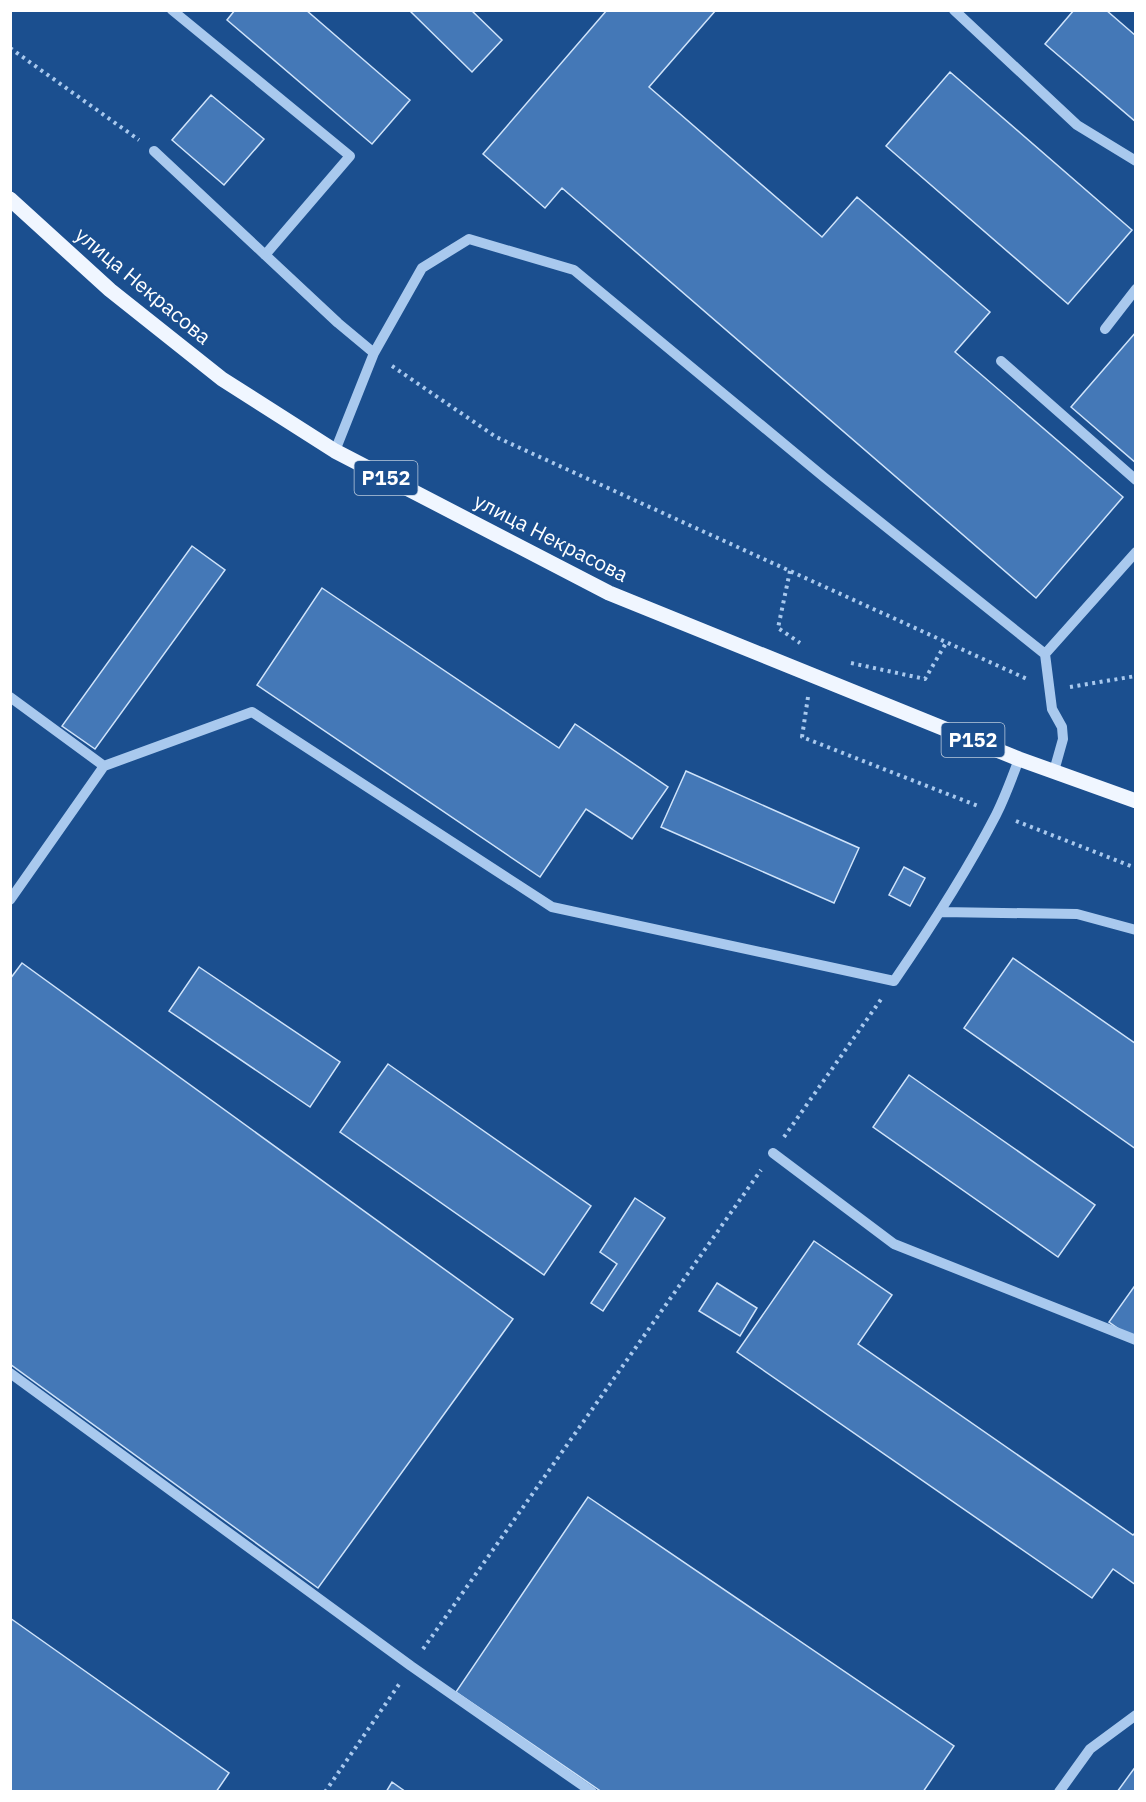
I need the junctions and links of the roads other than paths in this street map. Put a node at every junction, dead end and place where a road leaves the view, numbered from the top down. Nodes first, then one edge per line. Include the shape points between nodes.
1 (172, 10) edge
2 (954, 10) edge
3 (154, 151) road end
4 (1136, 161) edge
5 (10, 200) edge
6 (265, 255) junction
7 (1136, 289) edge
8 (1105, 329) dead end
9 (374, 353) junction
10 (1001, 361) dead end
11 (335, 451) junction
12 (1136, 480) edge
13 (1136, 552) edge
14 (1045, 654) junction
15 (10, 697) edge
16 (1019, 759) junction
17 (104, 766) junction
18 (1054, 771) junction
19 (1136, 801) edge
20 (10, 900) edge
21 (941, 912) junction
22 (1136, 930) edge
23 (773, 1153) road end
24 (1136, 1340) edge
25 (10, 1373) edge
26 (1136, 1715) edge
27 (592, 1791) edge
28 (1059, 1791) edge

1 - 6 lane via 350,156
2 - 4 lane via 1077,125
3 - 6 lane
5 - 11 main road, улица Некрасова / Р152 via 110,290 222,380
6 - 9 lane
7 - 8 lane
9 - 11 lane
9 - 14 lane via 422,268 468,240 574,270
10 - 12 lane
11 - 16 main road, улица Некрасова / Р152 via 609,592
13 - 14 lane
14 - 18 lane via 1052,709 1062,727 1063,739
15 - 17 lane
16 - 18 main road, улица Некрасова / Р152
16 - 21 lane via 997,813
17 - 20 lane
17 - 21 lane via 252,712 552,907 894,981
18 - 19 main road, улица Некрасова / Р152
21 - 22 lane via 1077,914
23 - 24 lane via 894,1244
25 - 27 lane via 411,1666
26 - 28 lane via 1090,1749

